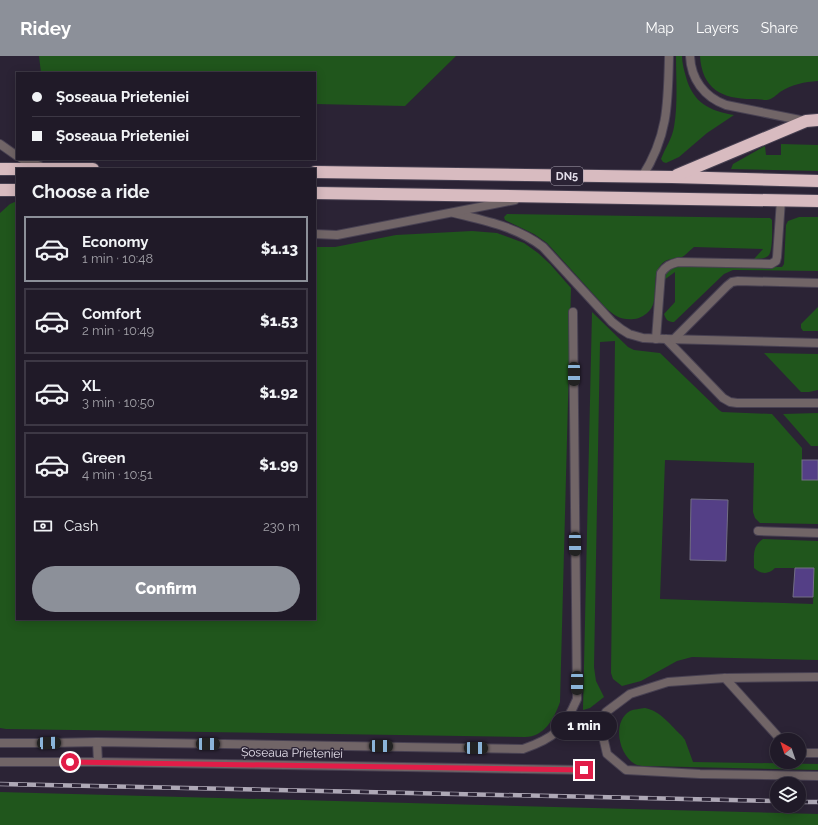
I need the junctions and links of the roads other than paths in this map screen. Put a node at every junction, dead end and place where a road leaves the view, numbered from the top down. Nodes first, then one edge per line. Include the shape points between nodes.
1 (669, 56) edge
2 (690, 56) edge
3 (812, 121) edge
4 (0, 144) edge
5 (16, 156) edge
6 (25, 160) edge
7 (0, 168) edge
8 (45, 168) edge
9 (316, 172) edge
10 (642, 177) junction
11 (672, 177) junction
12 (818, 182) edge
13 (16, 190) edge
14 (1, 192) edge
15 (316, 193) edge
16 (535, 196) junction
17 (781, 200) junction
18 (818, 201) edge
19 (454, 213) junction
20 (316, 234) edge
21 (818, 283) edge
22 (573, 312) dead end
23 (656, 339) junction
24 (670, 339) junction
25 (818, 343) edge
26 (818, 403) edge
27 (758, 531) dead end
28 (818, 532) edge
29 (818, 677) edge
30 (725, 678) junction
31 (775, 733) edge
32 (0, 742) edge
33 (97, 742) junction
34 (818, 752) edge
35 (806, 753) edge
36 (0, 762) edge
37 (98, 762) junction
38 (584, 770) dead end
39 (818, 776) edge

1 - 10 lane via 664,126 658,148
2 - 3 lane via 699,85 710,98 726,105
3 - 11 highway, DN5
4 - 5 lane
6 - 8 lane
7 - 8 highway
9 - 10 highway, DN5
10 - 11 highway, DN5
11 - 12 highway, DN5
13 - 14 highway
15 - 16 highway, DN5
16 - 17 highway, DN5
16 - 19 lane
17 - 18 highway, DN5
17 - 23 lane via 777,257 772,264 678,262 665,267 661,273
19 - 20 lane via 337,235
19 - 23 lane via 505,227 531,238 612,322 629,334
21 - 24 lane via 732,282
22 - 33 lane via 577,699 569,717 559,730 546,740 523,749
23 - 24 lane
24 - 25 lane
24 - 26 lane via 723,398 730,402
27 - 28 lane
29 - 30 lane
30 - 31 lane
30 - 39 lane via 668,682 630,694 606,712 602,732 607,754 626,770
32 - 33 lane
33 - 37 lane
34 - 35 lane
36 - 37 lane, Șoseaua Prieteniei
37 - 38 lane, Șoseaua Prieteniei

